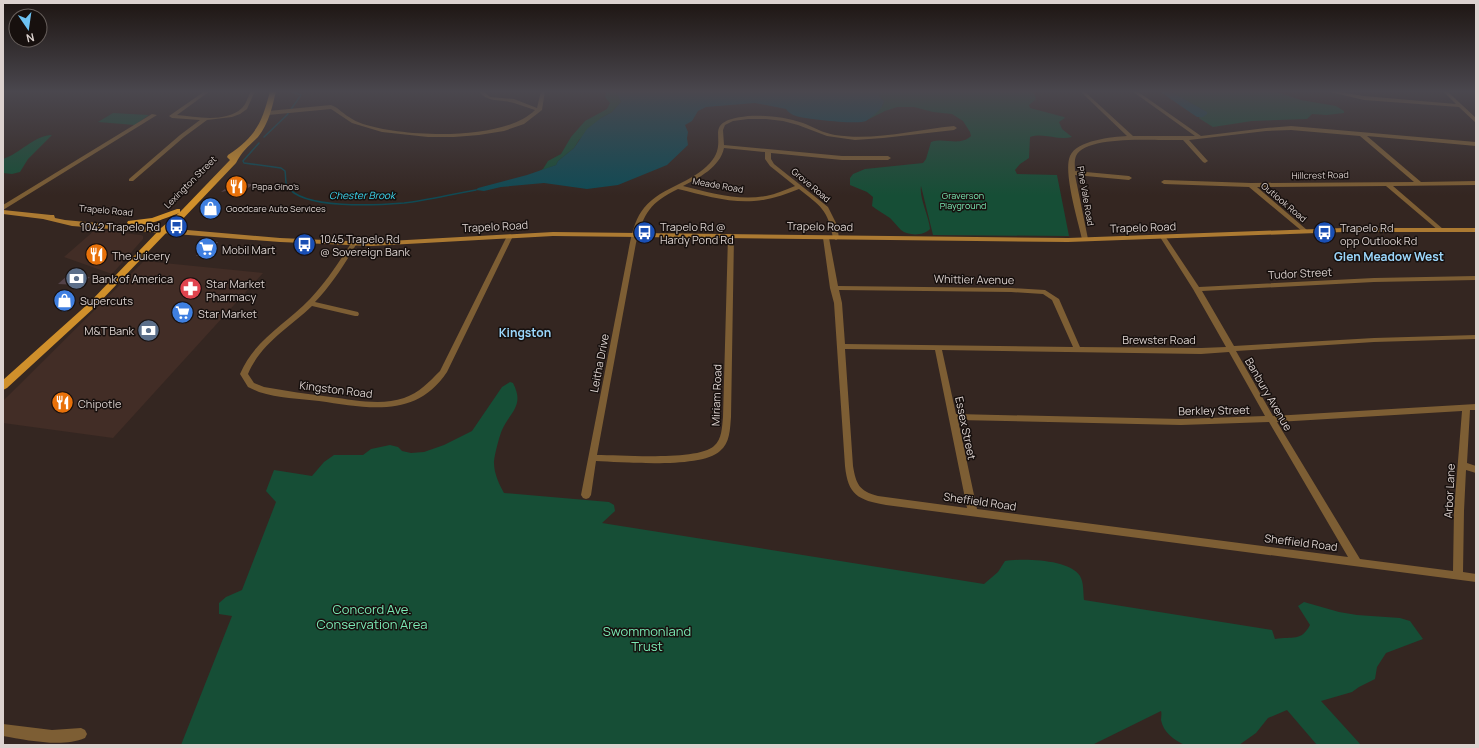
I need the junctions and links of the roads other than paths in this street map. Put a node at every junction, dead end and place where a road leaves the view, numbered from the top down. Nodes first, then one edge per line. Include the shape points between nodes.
1 (136, 126) edge
2 (196, 126) edge
3 (260, 126) edge
4 (365, 126) edge
5 (512, 126) edge
6 (721, 126) edge
7 (804, 126) edge
8 (1119, 126) edge
9 (1184, 126) edge
10 (954, 128) dead end
11 (1360, 133) junction
12 (1200, 137) junction
13 (1184, 138) junction
14 (1133, 139) junction
15 (1476, 144) edge
16 (721, 146) junction
17 (768, 152) junction
18 (237, 154) junction
19 (888, 158) dead end
20 (1205, 160) dead end
21 (1072, 172) junction
22 (1129, 178) dead end
23 (131, 180) dead end
24 (1164, 182) dead end
25 (1387, 183) junction
26 (1419, 183) junction
27 (1476, 183) edge
28 (1251, 185) junction
29 (679, 187) junction
30 (800, 187) junction
31 (3, 208) edge
32 (177, 211) junction
33 (3, 212) edge
34 (46, 217) junction
35 (131, 222) junction
36 (164, 230) junction
37 (1441, 230) junction
38 (1476, 230) edge
39 (1305, 232) junction
40 (636, 235) junction
41 (510, 236) junction
42 (731, 236) junction
43 (1163, 237) junction
44 (826, 238) junction
45 (836, 238) junction
46 (1085, 239) junction
47 (354, 243) junction
48 (1476, 278) edge
49 (834, 288) junction
50 (1197, 289) junction
51 (310, 303) junction
52 (355, 314) dead end
53 (1476, 337) edge
54 (841, 346) junction
55 (938, 348) junction
56 (1231, 349) junction
57 (1078, 350) junction
58 (3, 386) edge
59 (1471, 407) edge
60 (952, 417) junction
61 (1271, 419) junction
62 (592, 458) junction
63 (1462, 464) junction
64 (1476, 470) edge
65 (586, 495) dead end
66 (973, 512) junction
67 (1356, 561) junction
68 (1458, 575) junction
69 (1476, 578) edge
70 (3, 730) edge
71 (81, 734) dead end

1 - 31 street
2 - 23 street
3 - 18 main road, Lexington Street
4 - 5 street via 393,132 437,135 484,133
6 - 16 street
7 - 10 street via 839,137 880,138
8 - 14 street
9 - 12 street
11 - 12 street via 1281,128
11 - 15 street
11 - 26 street
12 - 13 street
13 - 14 street
13 - 20 street
14 - 21 street, Pine Vale Road via 1093,143 1081,148 1071,161
16 - 17 street
16 - 29 street, Leitha Drive via 718,155 704,172
17 - 19 street via 842,158
17 - 30 street, Grove Road via 768,159 772,165
18 - 32 main road, Lexington Street via 226,161
18 - 36 main road, Lexington Street via 188,210
21 - 22 street
21 - 46 street, Pine Vale Road
24 - 28 street, Hillcrest Road
25 - 26 street, Hillcrest Road
25 - 28 street, Hillcrest Road
25 - 37 street
26 - 27 street, Hillcrest Road
28 - 39 street, Outlook Road
29 - 30 street, Meade Road via 753,200 775,196
29 - 40 street, Leitha Drive via 652,201 646,207
30 - 45 street, Grove Road via 826,208 834,225
32 - 35 main road via 153,220
32 - 36 main road, Lexington Street via 166,222
33 - 34 main road, Trapelo Road
34 - 35 main road, Trapelo Road
34 - 36 main road, Trapelo Road via 70,223
35 - 36 main road, Trapelo Road via 155,224
36 - 47 main road, Trapelo Road via 280,240
36 - 58 main road, Lexington Street via 92,305
37 - 38 main road, Trapelo Road
37 - 39 main road, Trapelo Road
39 - 43 main road, Trapelo Road
40 - 41 main road, Trapelo Road
40 - 42 main road, Trapelo Road
40 - 62 street, Leitha Drive
41 - 47 main road, Trapelo Road via 402,243
41 - 51 street, Kingston Road via 443,372 425,391 401,403 388,406 369,405 262,390 251,385 244,374 252,356
42 - 44 main road, Trapelo Road
42 - 62 street, Miriam Road via 727,417 722,444 712,454 699,457
43 - 46 main road, Trapelo Road
43 - 50 street, Banbury Avenue
44 - 45 main road, Trapelo Road
44 - 49 street, Sheffield Road
45 - 46 main road, Trapelo Road
47 - 51 street, Kingston Road via 332,280
48 - 50 street, Tudor Street via 1374,280
49 - 54 street, Sheffield Road via 838,303
49 - 57 street, Whittier Avenue via 1045,292 1055,299
50 - 56 street, Banbury Avenue
51 - 52 street
53 - 56 street, Brewster Road
54 - 55 street, Brewster Road
54 - 66 street, Sheffield Road via 849,466 854,486 872,499
55 - 57 street, Brewster Road
55 - 60 street, Essex Street
56 - 57 street, Brewster Road
56 - 61 street, Banbury Avenue
59 - 61 street, Berkley Street
59 - 63 street, Arbor Lane
60 - 61 street, Berkley Street via 1181,422
60 - 66 street, Essex Street
61 - 67 street, Banbury Avenue
62 - 65 street, Leitha Drive
63 - 64 street
63 - 68 street, Arbor Lane
66 - 67 street, Sheffield Road
67 - 68 street, Sheffield Road
68 - 69 street, Sheffield Road
70 - 71 street via 29,734

